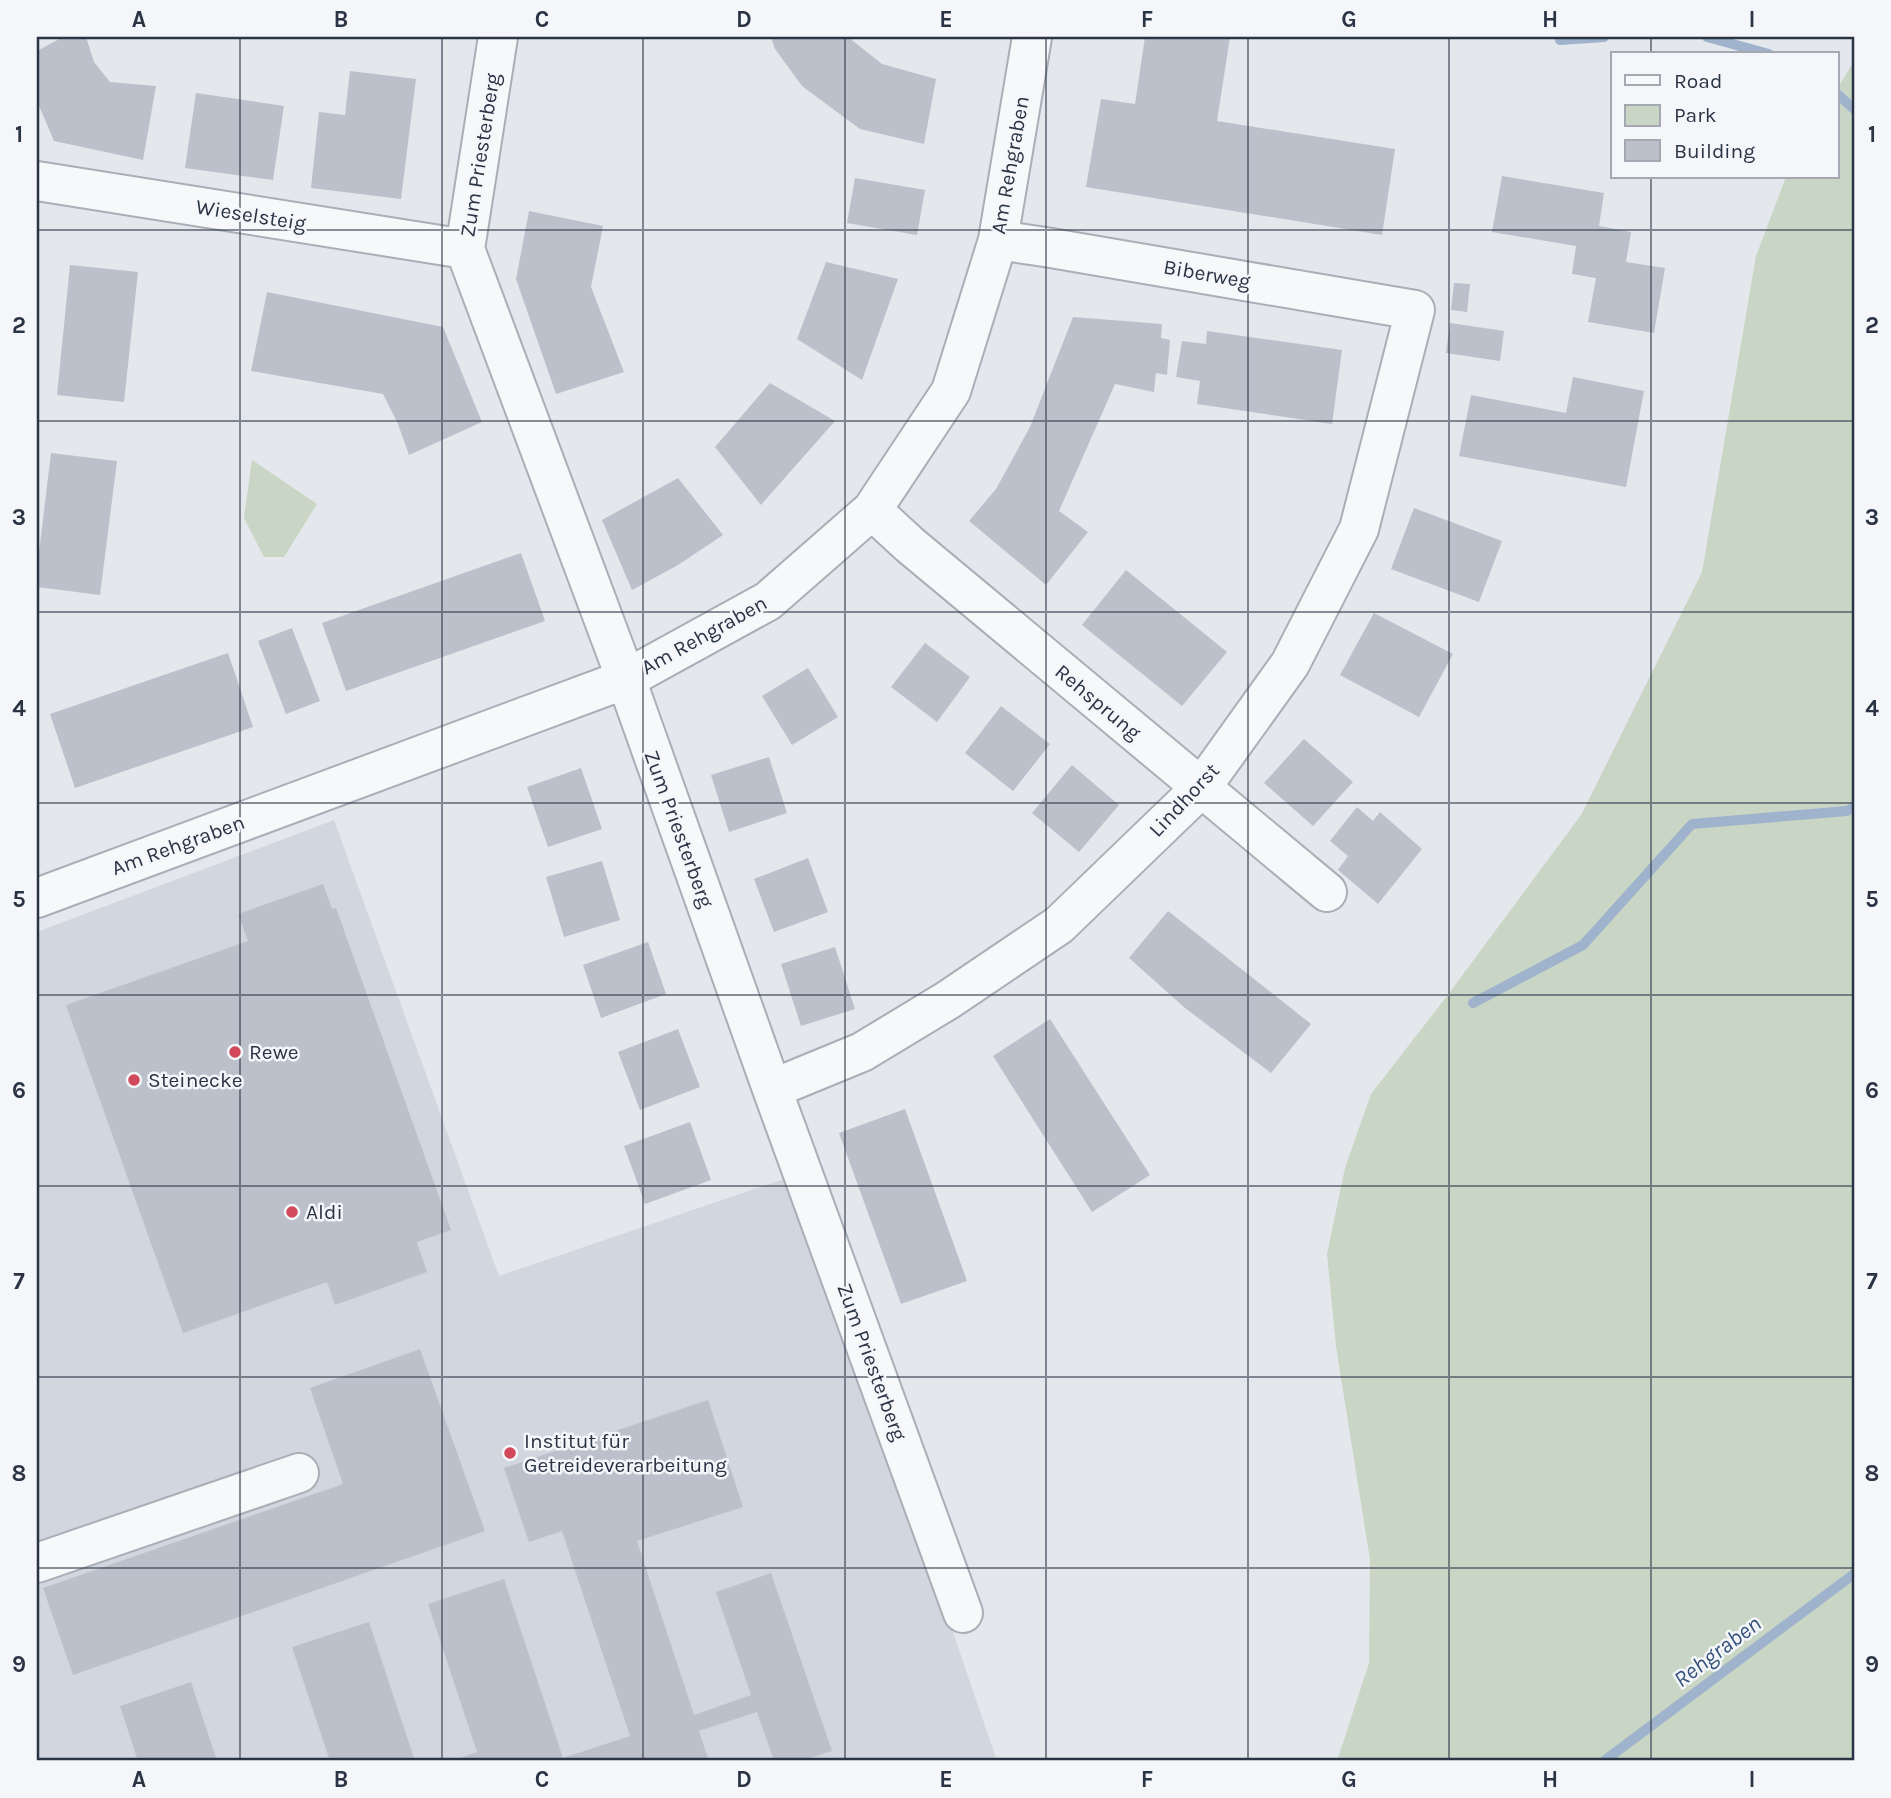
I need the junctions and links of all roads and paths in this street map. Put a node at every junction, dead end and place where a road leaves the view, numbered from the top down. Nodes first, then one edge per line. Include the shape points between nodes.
1 (498, 37) edge
2 (1031, 37) edge
3 (37, 181) edge
4 (998, 240) junction
5 (465, 249) junction
6 (1415, 310) joint
7 (872, 510) junction
8 (626, 678) junction
9 (1201, 788) junction
10 (39, 891) edge
11 (1327, 892) dead end
12 (772, 1089) junction
13 (299, 1473) dead end
14 (37, 1563) edge
15 (963, 1613) dead end

1 - 5 street, Zum Priesterberg
2 - 4 street, Am Rehgraben
3 - 5 street, Wieselsteig
4 - 6 street, Biberweg
4 - 7 street, Am Rehgraben via 951,391
5 - 8 street, Zum Priesterberg
6 - 9 street, Lindhorst via 1359,529 1290,664
7 - 8 street, Am Rehgraben via 768,601
7 - 9 street, Rehsprung
8 - 10 street, Am Rehgraben
8 - 12 street, Zum Priesterberg
9 - 11 street, Rehsprung
9 - 12 street, Lindhorst via 1059,925 862,1052
12 - 15 street, Zum Priesterberg
13 - 14 street

